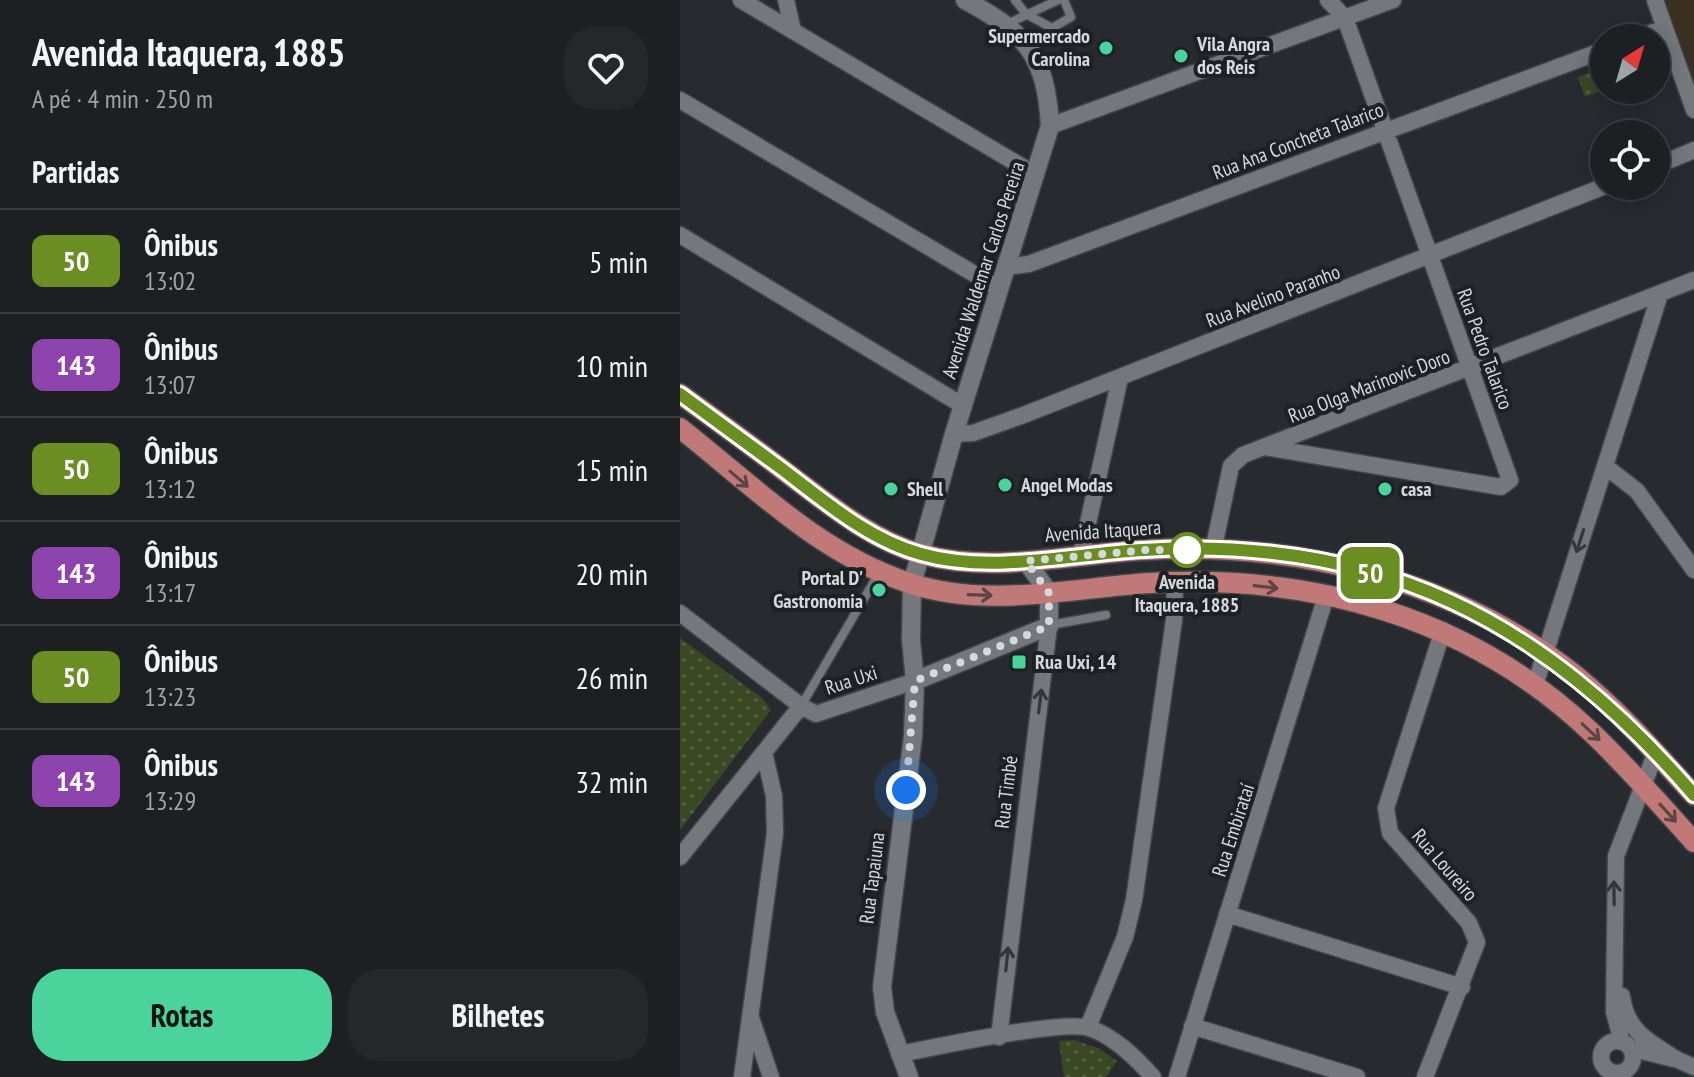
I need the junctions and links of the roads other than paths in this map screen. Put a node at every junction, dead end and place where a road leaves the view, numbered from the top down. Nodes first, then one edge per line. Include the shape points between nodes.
1 (741, 0) edge
2 (786, 0) edge
3 (965, 0) edge
4 (1015, 0) edge
5 (1061, 0) edge
6 (1328, 0) edge
7 (1393, 0) edge
8 (1655, 0) edge
9 (1026, 14) junction
10 (1345, 18) junction
11 (1007, 24) junction
12 (1664, 24) edge
13 (793, 31) junction
14 (1670, 42) edge
15 (1590, 55) edge
16 (680, 100) edge
17 (1694, 110) edge
18 (1050, 126) junction
19 (1386, 130) junction
20 (1694, 150) edge
21 (1670, 160) edge
22 (1036, 175) junction
23 (1590, 192) edge
24 (680, 235) edge
25 (1430, 256) junction
26 (1005, 267) junction
27 (1694, 280) edge
28 (998, 288) junction
29 (1660, 294) junction
30 (1471, 368) junction
31 (1120, 378) junction
32 (680, 394) edge
33 (962, 405) junction
34 (680, 428) edge
35 (954, 434) junction
36 (1265, 447) junction
37 (1605, 466) junction
38 (1213, 551) junction
39 (919, 554) junction
40 (1081, 555) junction
41 (1026, 561) junction
42 (1694, 570) edge
43 (879, 572) junction
44 (1175, 582) junction
45 (912, 584) junction
46 (1049, 593) junction
47 (1326, 596) junction
48 (680, 613) edge
49 (1106, 615) dead end
50 (1049, 626) junction
51 (1443, 630) junction
52 (1544, 652) junction
53 (915, 681) junction
54 (1535, 685) junction
55 (801, 706) junction
56 (764, 752) junction
57 (1656, 752) junction
58 (1642, 784) junction
59 (1694, 795) edge
60 (1694, 842) edge
61 (680, 857) edge
62 (1227, 914) junction
63 (1617, 971) junction
64 (1462, 987) junction
65 (750, 1012) junction
66 (1192, 1026) junction
67 (1088, 1027) junction
68 (999, 1037) junction
69 (1626, 1045) junction
70 (899, 1054) junction
71 (1686, 1064) edge
72 (1599, 1070) edge
73 (1621, 1075) edge
74 (742, 1077) edge
75 (771, 1077) edge
76 (909, 1077) edge
77 (1153, 1077) edge
78 (1177, 1077) edge
79 (1357, 1077) edge
80 (1425, 1077) edge

1 - 13 street
2 - 13 street
3 - 11 street, Avenida Waldemar Carlos Pereira
4 - 9 lane
5 - 9 lane
5 - 9 lane via 1071,17 1052,28
6 - 10 street, Rua Pedro Talarico
7 - 10 street
8 - 12 street
9 - 11 lane
10 - 18 street
10 - 19 street, Rua Pedro Talarico
11 - 18 street, Avenida Waldemar Carlos Pereira via 1038,59
13 - 22 street
14 - 17 street
15 - 19 street, Rua Ana Concheta Talarico
16 - 28 street
18 - 22 street, Avenida Waldemar Carlos Pereira
19 - 25 street, Rua Pedro Talarico
19 - 26 street, Rua Ana Concheta Talarico via 1029,264
20 - 21 street
22 - 26 street, Avenida Waldemar Carlos Pereira
23 - 25 street, Rua Avelino Paranho
24 - 33 street
25 - 30 street, Rua Pedro Talarico
25 - 31 street, Rua Avelino Paranho
26 - 28 street, Avenida Waldemar Carlos Pereira
27 - 29 street, Rua Olga Marinovic Doro
28 - 33 street, Avenida Waldemar Carlos Pereira
29 - 30 street, Rua Olga Marinovic Doro
29 - 37 street
30 - 36 street, Rua Olga Marinovic Doro
30 - 36 street, Rua Pedro Talarico via 1510,480 1506,487
31 - 35 street, Rua Avelino Paranho via 973,433
31 - 40 street
32 - 39 main road, Avenida Itaquera via 841,513
33 - 35 street, Avenida Waldemar Carlos Pereira
34 -> 43 main road via 809,534
35 - 39 street, Avenida Waldemar Carlos Pereira
36 - 38 street, Rua Olga Marinovic Doro via 1231,466
37 - 42 street via 1637,491
37 -> 52 street
38 - 40 main road, Avenida Itaquera
38 - 52 main road, Avenida Itaquera via 1328,562 1417,586 1494,621
39 - 41 main road, Avenida Itaquera via 978,562
39 - 45 street, Avenida Waldemar Carlos Pereira
40 - 41 main road, Avenida Itaquera
41 - 46 street
43 - 45 main road
43 - 55 lane
44 - 46 main road
44 -> 47 main road via 1236,583
44 - 67 street via 1134,900 1125,937
45 -> 46 main road via 986,597
45 - 53 street, Rua Tapaiuna
46 - 50 street, Rua Timbé
47 - 51 main road
47 - 62 street, Rua Embirataí
48 - 55 street
49 - 50 lane
50 - 53 street, Rua Uxi
68 -> 50 street, Rua Timbé
51 - 54 main road
51 - 64 street, Rua Loureiro via 1386,822 1474,933 1476,952
52 - 54 street
52 - 57 main road, Avenida Itaquera
53 - 55 street, Rua Uxi via 827,712 816,714
53 - 70 street, Rua Tapaiuna via 882,987
54 -> 58 main road
55 - 56 street, Rua Uxi
56 - 61 street, Rua Uxi
56 - 65 street via 775,833
57 - 58 street
57 - 59 main road, Avenida Itaquera
58 -> 60 main road
63 -> 58 street via 1616,856
62 - 64 street
62 - 66 street, Rua Embirataí
63 - 69 street via 1614,1012
63 - 71 street via 1629,1024
64 - 80 street, Rua Loureiro
65 - 74 street
65 - 75 street
66 - 78 street, Rua Embirataí
66 - 79 street
67 - 68 street
67 - 77 street via 1127,1051
68 - 70 street
69 - 71 street
69 - 72 street via 1608,1045
69 - 73 street via 1632,1062
70 - 76 street, Rua Tapaiuna
72 - 73 street

